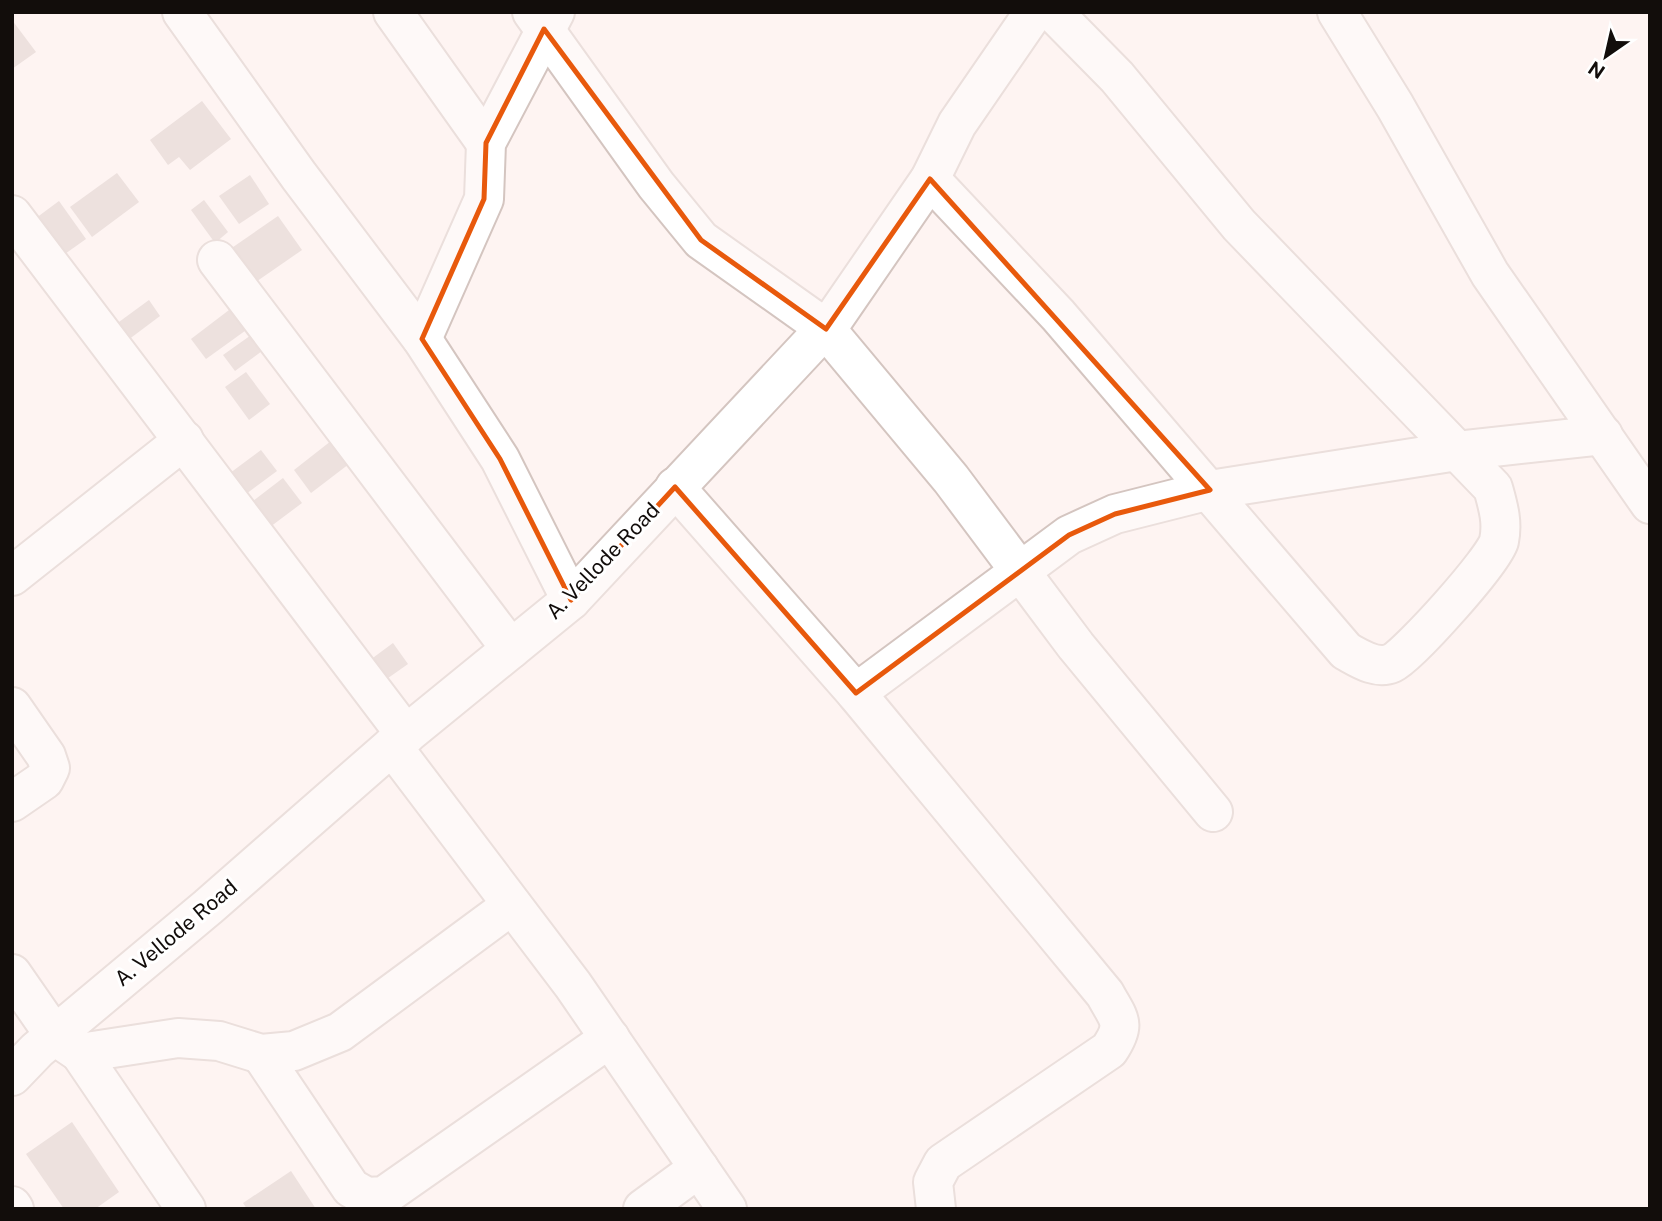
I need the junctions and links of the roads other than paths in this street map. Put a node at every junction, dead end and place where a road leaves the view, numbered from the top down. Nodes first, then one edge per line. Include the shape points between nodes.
1 (182, 12) edge
2 (393, 12) edge
3 (1034, 12) edge
4 (1053, 12) edge
5 (1337, 12) edge
6 (544, 18) edge
7 (486, 143) junction
8 (930, 179) junction
9 (12, 215) edge
10 (217, 260) dead end
11 (825, 328) junction
12 (422, 339) junction
13 (1603, 435) junction
14 (184, 440) junction
15 (1457, 451) junction
16 (675, 487) junction
17 (1210, 490) junction
18 (1650, 504) edge
19 (1020, 573) junction
20 (12, 576) edge
21 (571, 600) junction
22 (511, 649) junction
23 (856, 693) junction
24 (12, 707) edge
25 (399, 740) junction
26 (12, 803) edge
27 (1213, 812) dead end
28 (512, 905) junction
29 (12, 974) edge
30 (610, 1038) junction
31 (67, 1044) junction
32 (261, 1054) junction
33 (12, 1076) edge
34 (699, 1168) junction
35 (186, 1209) edge
36 (643, 1209) edge
37 (727, 1209) edge
38 (936, 1209) edge

1 - 12 street
2 - 7 street
3 - 8 street, A. Vellode Road via 957,124
4 - 15 street via 1117,77 1239,225
5 - 13 street via 1490,274
6 - 7 street
6 - 11 street via 656,185 701,240
7 - 12 street via 484,199
8 - 11 street, A. Vellode Road
8 - 17 street via 1058,315
9 - 14 street
10 - 22 street
11 - 16 street, A. Vellode Road
11 - 19 street via 950,479
12 - 21 street via 500,459
13 - 15 street
13 - 18 street
14 - 20 street
14 - 25 street
15 - 17 street
15 - 17 street via 1493,488 1501,515 1499,544 1410,649 1390,664 1367,663 1346,651
16 - 21 street, A. Vellode Road
16 - 23 street
17 - 19 street via 1115,514 1069,535
19 - 23 street
19 - 27 street
21 - 22 street, A. Vellode Road
22 - 25 street, A. Vellode Road
23 - 38 street via 1105,993 1120,1022 1119,1035 1109,1050 943,1164 933,1182
24 - 26 street via 50,768 44,780
25 - 28 street
25 - 31 street, A. Vellode Road via 208,907
28 - 30 street
28 - 32 street via 340,1032 294,1051
29 - 31 street
30 - 32 street via 384,1196 367,1197 351,1188
30 - 34 street
31 - 32 street via 178,1038 219,1041
31 - 33 street, A. Vellode Road
31 - 35 street
34 - 36 street
34 - 37 street

